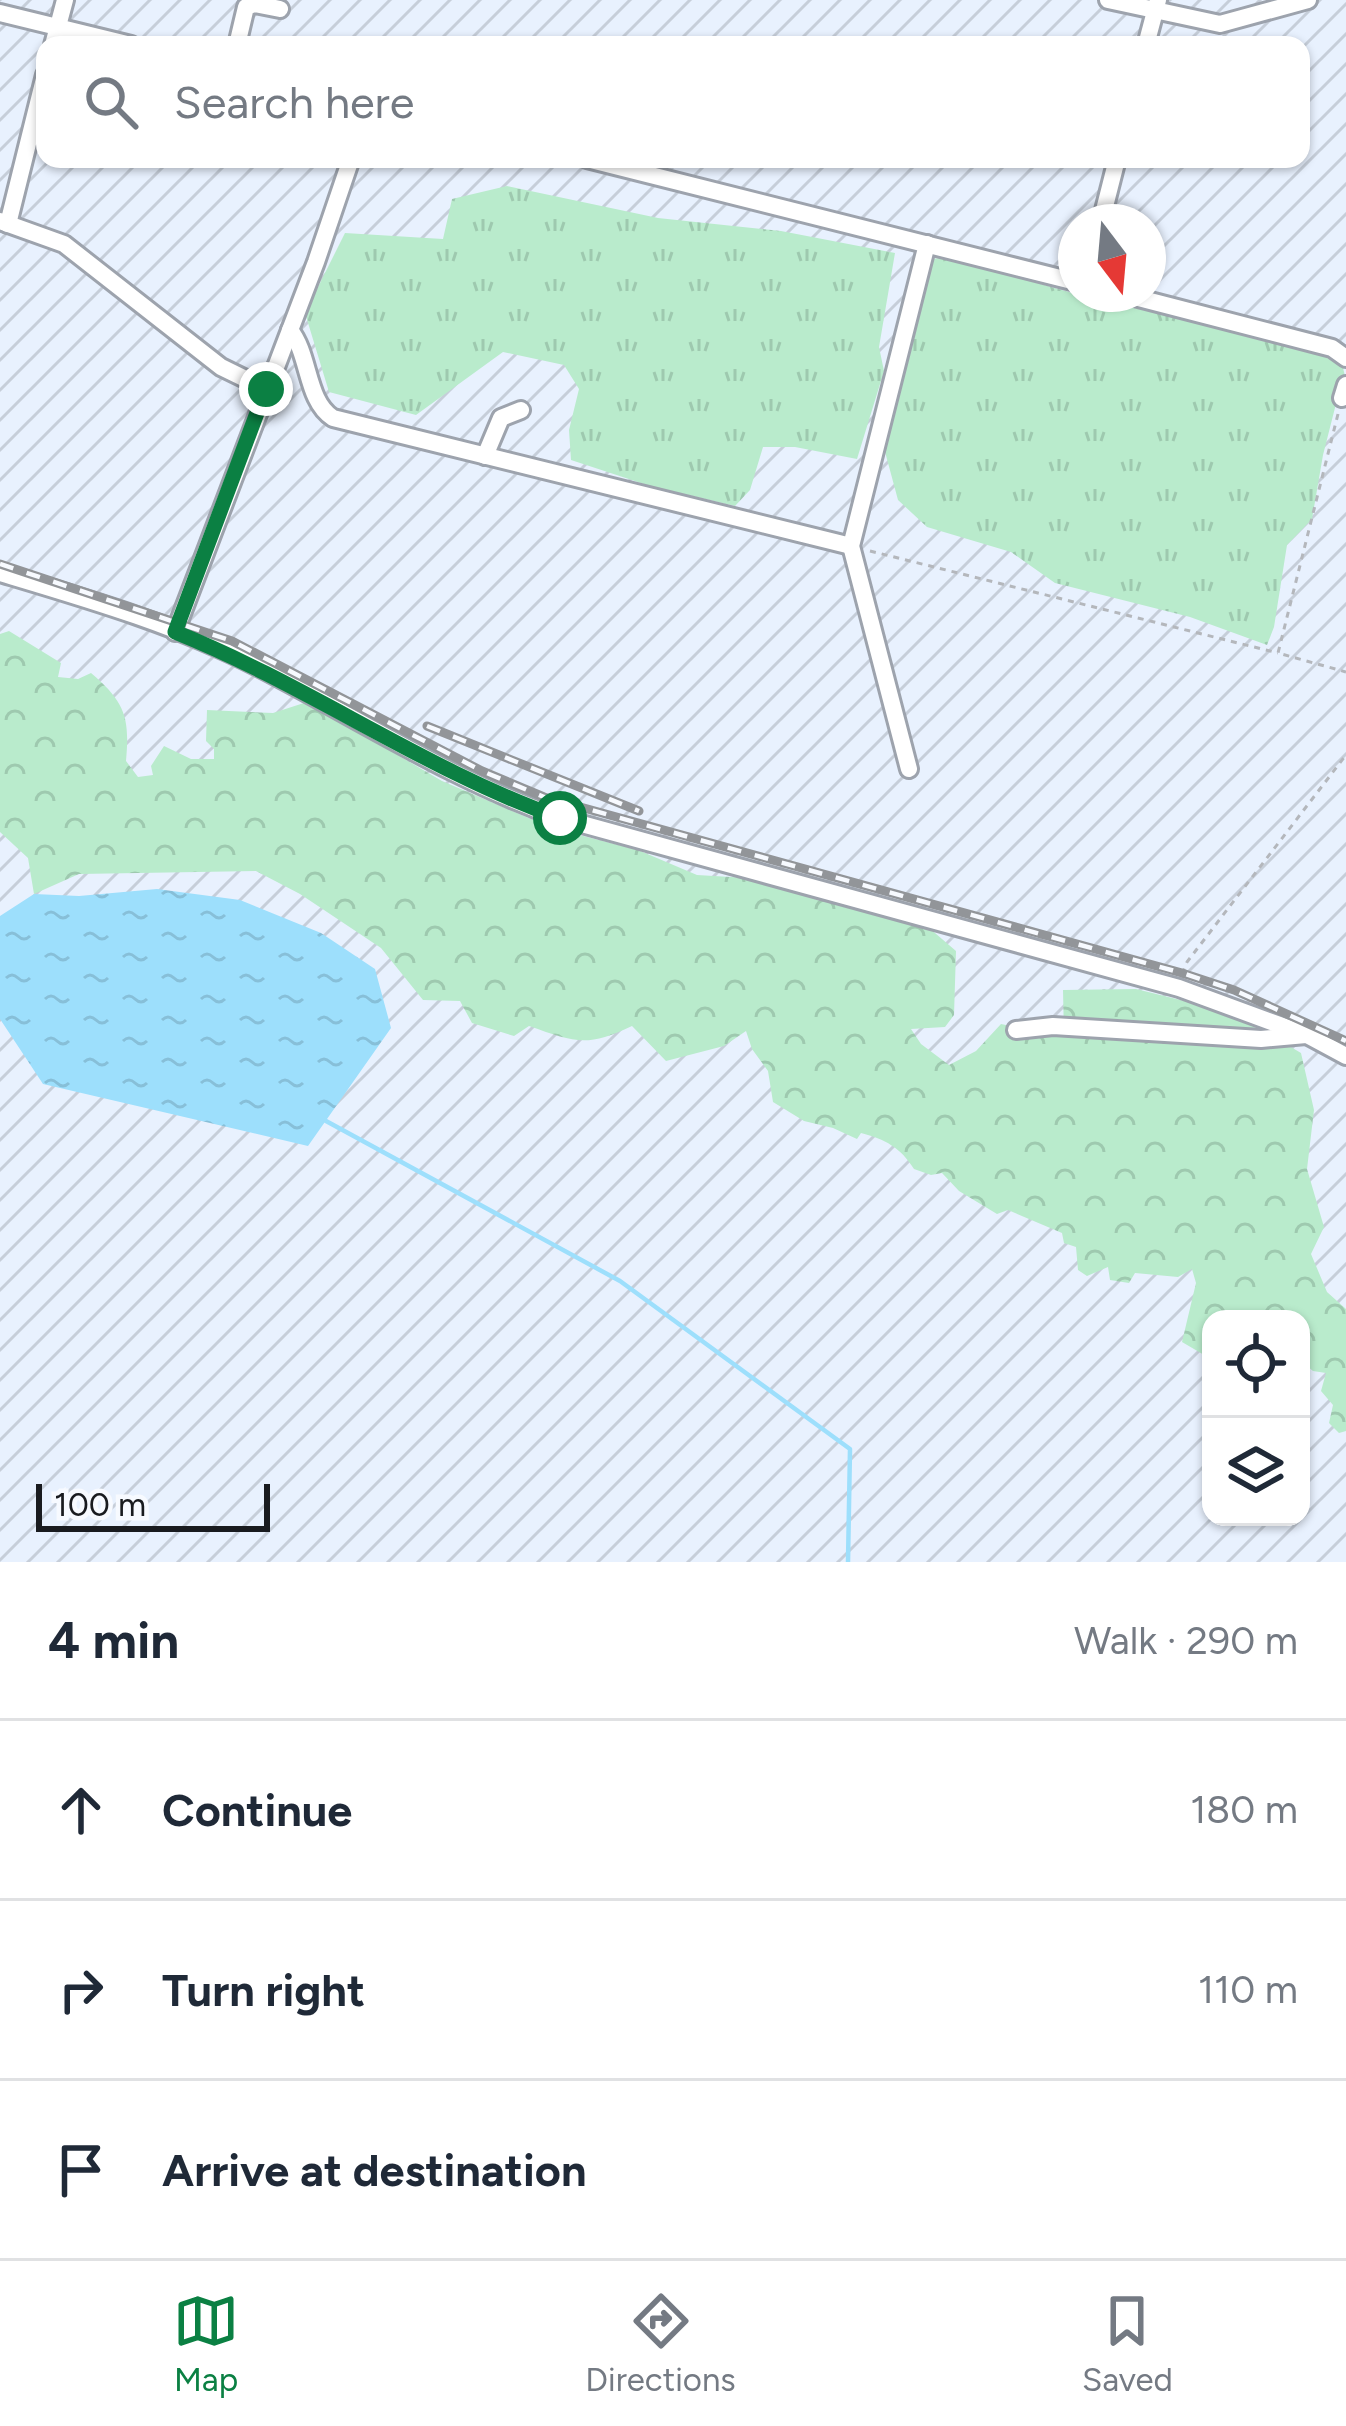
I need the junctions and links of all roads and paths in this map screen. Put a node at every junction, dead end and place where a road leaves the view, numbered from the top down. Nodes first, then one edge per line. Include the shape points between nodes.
1 (65, 0) edge
2 (1108, 0) edge
3 (1308, 0) edge
4 (1156, 6) edge
5 (280, 9) dead end
6 (0, 13) edge
7 (55, 36) edge
8 (240, 36) edge
9 (1148, 36) edge
10 (36, 107) edge
11 (350, 168) edge
12 (623, 168) edge
13 (1115, 168) edge
14 (1106, 204) edge
15 (4, 222) edge
16 (927, 244) junction
17 (1058, 277) edge
18 (1166, 305) edge
19 (290, 330) junction
20 (1346, 358) edge
21 (266, 389) junction
22 (1344, 392) edge
23 (521, 410) dead end
24 (485, 456) junction
25 (851, 546) junction
26 (0, 573) edge
27 (175, 632) junction
28 (1278, 653) junction
29 (1346, 672) edge
30 (1346, 755) edge
31 (909, 769) dead end
32 (1179, 988) junction
33 (1016, 1030) dead end
34 (1307, 1035) junction
35 (1346, 1056) edge

1 - 7 lane
2 - 4 lane
3 - 4 lane via 1220,24
4 - 9 lane
5 - 8 lane via 250,4
6 - 7 lane
10 - 15 lane
11 - 19 lane via 347,199
12 - 16 lane
13 - 14 lane
15 - 21 lane via 64,244 221,367
16 - 17 lane
16 - 25 lane
18 - 20 lane via 1332,347
19 - 21 lane
19 - 24 lane via 326,414
21 - 27 lane
22 - 28 path
23 - 24 lane via 501,418
24 - 25 lane via 809,528
25 - 28 path
25 - 31 lane
26 - 27 lane
27 - 32 lane via 256,666 447,772 560,818
28 - 29 path
30 - 32 path via 1187,962
32 - 34 lane
33 - 34 lane
34 - 35 lane

